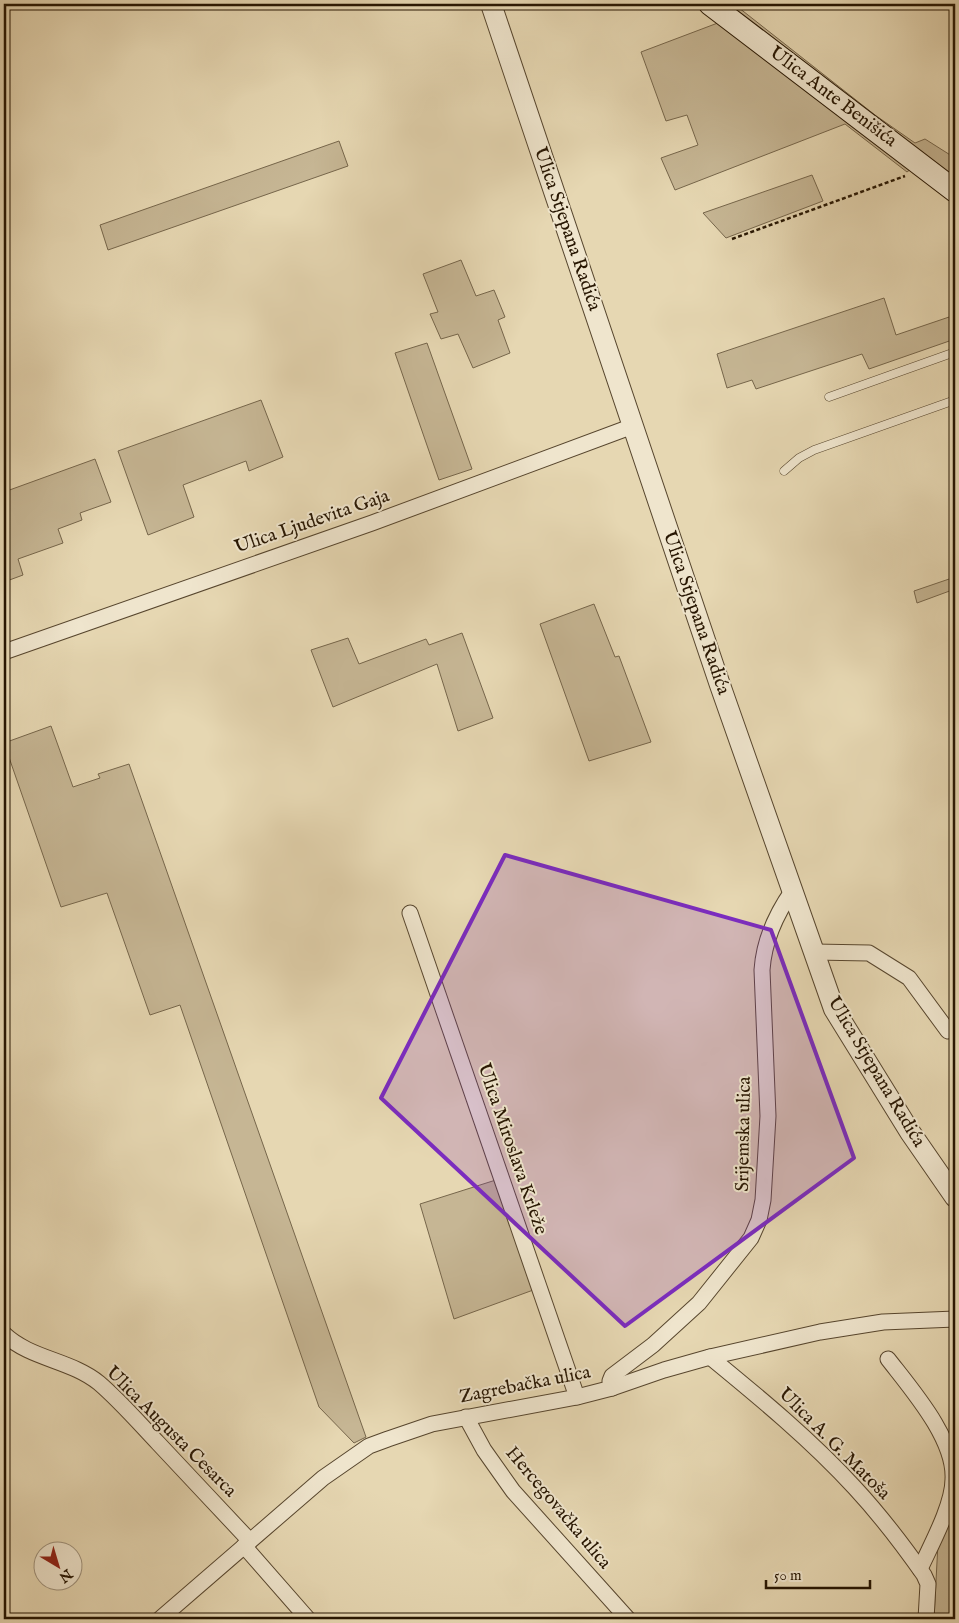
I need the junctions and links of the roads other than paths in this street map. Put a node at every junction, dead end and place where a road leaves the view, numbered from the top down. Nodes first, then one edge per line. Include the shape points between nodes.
1 (491, 4) edge
2 (710, 4) edge
3 (955, 191) edge
4 (955, 352) edge
5 (829, 397) dead end
6 (955, 400) edge
7 (633, 426) junction
8 (784, 470) dead end
9 (4, 652) edge
10 (793, 890) junction
11 (410, 913) dead end
12 (814, 952) junction
13 (948, 1031) dead end
14 (955, 1197) edge
15 (955, 1320) edge
16 (4, 1334) edge
17 (653, 1345) junction
18 (710, 1357) junction
19 (888, 1360) dead end
20 (664, 1370) junction
21 (612, 1388) junction
22 (577, 1397) junction
23 (466, 1417) junction
24 (247, 1543) junction
25 (920, 1569) junction
26 (160, 1619) edge
27 (308, 1619) edge
28 (628, 1619) edge
29 (926, 1619) edge

1 - 7 street, Ulica Stjepana Radića
2 - 3 main road, Ulica Ante Benišića
4 - 5 lane
6 - 8 lane via 814,450
7 - 9 street, Ulica Ljudevita Gaja via 372,523
7 - 10 street, Ulica Stjepana Radića
10 - 12 street, Ulica Stjepana Radića
10 - 17 street, Srijemska ulica via 775,920 763,952 768,1116 759,1220 751,1238 699,1303
11 - 22 street, Ulica Miroslava Krleže
12 - 13 street via 869,953 909,978
12 - 14 street, Ulica Stjepana Radića via 834,1009 910,1132
15 - 18 street, Zagrebačka ulica via 883,1322 820,1332
16 - 24 street, Ulica Augusta Cesarca via 11,1341 97,1382 123,1406
17 - 20 street
17 - 21 street, Srijemska ulica via 612,1376
18 - 20 street, Zagrebačka ulica
18 - 25 street, Ulica A. G. Matoša via 760,1398 849,1482
19 - 25 street via 927,1411 952,1464 951,1496
20 - 21 street, Zagrebačka ulica
21 - 22 street, Zagrebačka ulica
22 - 23 street, Zagrebačka ulica
23 - 24 street, Zagrebačka ulica via 432,1424 369,1446 323,1478
23 - 28 street, Hercegovačka ulica via 513,1491
24 - 26 street, Zagrebačka ulica
24 - 27 street, Ulica Augusta Cesarca
25 - 29 street, Ulica A. G. Matoša via 928,1584

